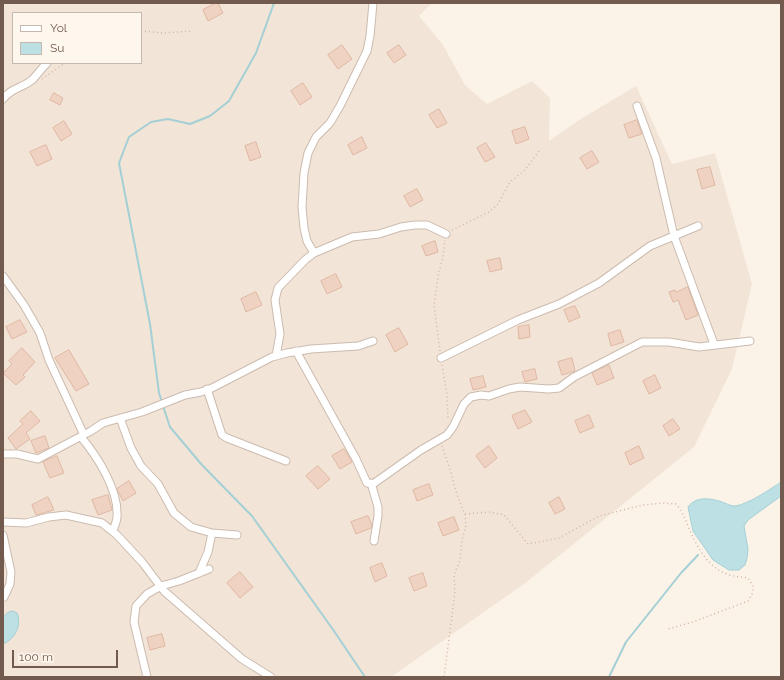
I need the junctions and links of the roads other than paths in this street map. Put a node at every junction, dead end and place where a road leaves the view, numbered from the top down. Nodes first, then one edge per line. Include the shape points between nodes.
1 (373, 3) edge
2 (46, 64) edge
3 (3, 99) edge
4 (637, 106) dead end
5 (698, 226) dead end
6 (446, 234) road end
7 (674, 236) junction
8 (314, 253) junction
9 (3, 276) edge
10 (373, 341) dead end
11 (750, 341) dead end
12 (714, 344) junction
13 (296, 351) junction
14 (276, 356) junction
15 (441, 358) road end
16 (207, 390) junction
17 (120, 418) junction
18 (83, 436) junction
19 (3, 454) edge
20 (286, 461) dead end
21 (371, 483) junction
22 (3, 522) edge
23 (113, 531) junction
24 (212, 533) junction
25 (3, 535) edge
26 (237, 535) dead end
27 (374, 541) dead end
28 (209, 570) dead end
29 (199, 573) junction
30 (161, 586) junction
31 (4, 597) dead end
32 (146, 677) edge
33 (271, 677) edge

1 - 8 street via 367,51 340,106 330,123 316,137 308,153 302,207 307,241
2 - 3 street via 32,80 12,90
4 - 7 street via 656,158
5 - 7 street
6 - 8 street via 427,225 415,224 378,234 352,237
7 - 12 street
7 - 15 street via 650,246 599,283 559,304 518,320
8 - 14 street via 278,288 275,300 280,334
9 - 18 street via 40,333 49,360
10 - 13 street via 358,346
11 - 12 street
12 - 21 street via 699,347 669,342 642,342 574,376 559,388 520,387 489,396 471,397 464,404 447,435 421,450 377,482
13 - 14 street
13 - 21 street via 367,483
14 - 16 street
16 - 17 street via 169,400
16 - 20 street via 222,435
17 - 18 street via 103,423
17 - 24 street via 141,466 158,484 174,513 190,527
18 - 19 street via 38,459
18 - 23 street via 111,486 118,518
21 - 27 street via 378,506
22 - 23 street via 26,523 66,515 102,523
23 - 30 street
24 - 26 street
24 - 29 street via 208,552
25 - 31 street via 11,572 10,584
28 - 29 street
29 - 30 street
30 - 32 street via 147,594 136,606 134,622
30 - 33 street via 242,659

